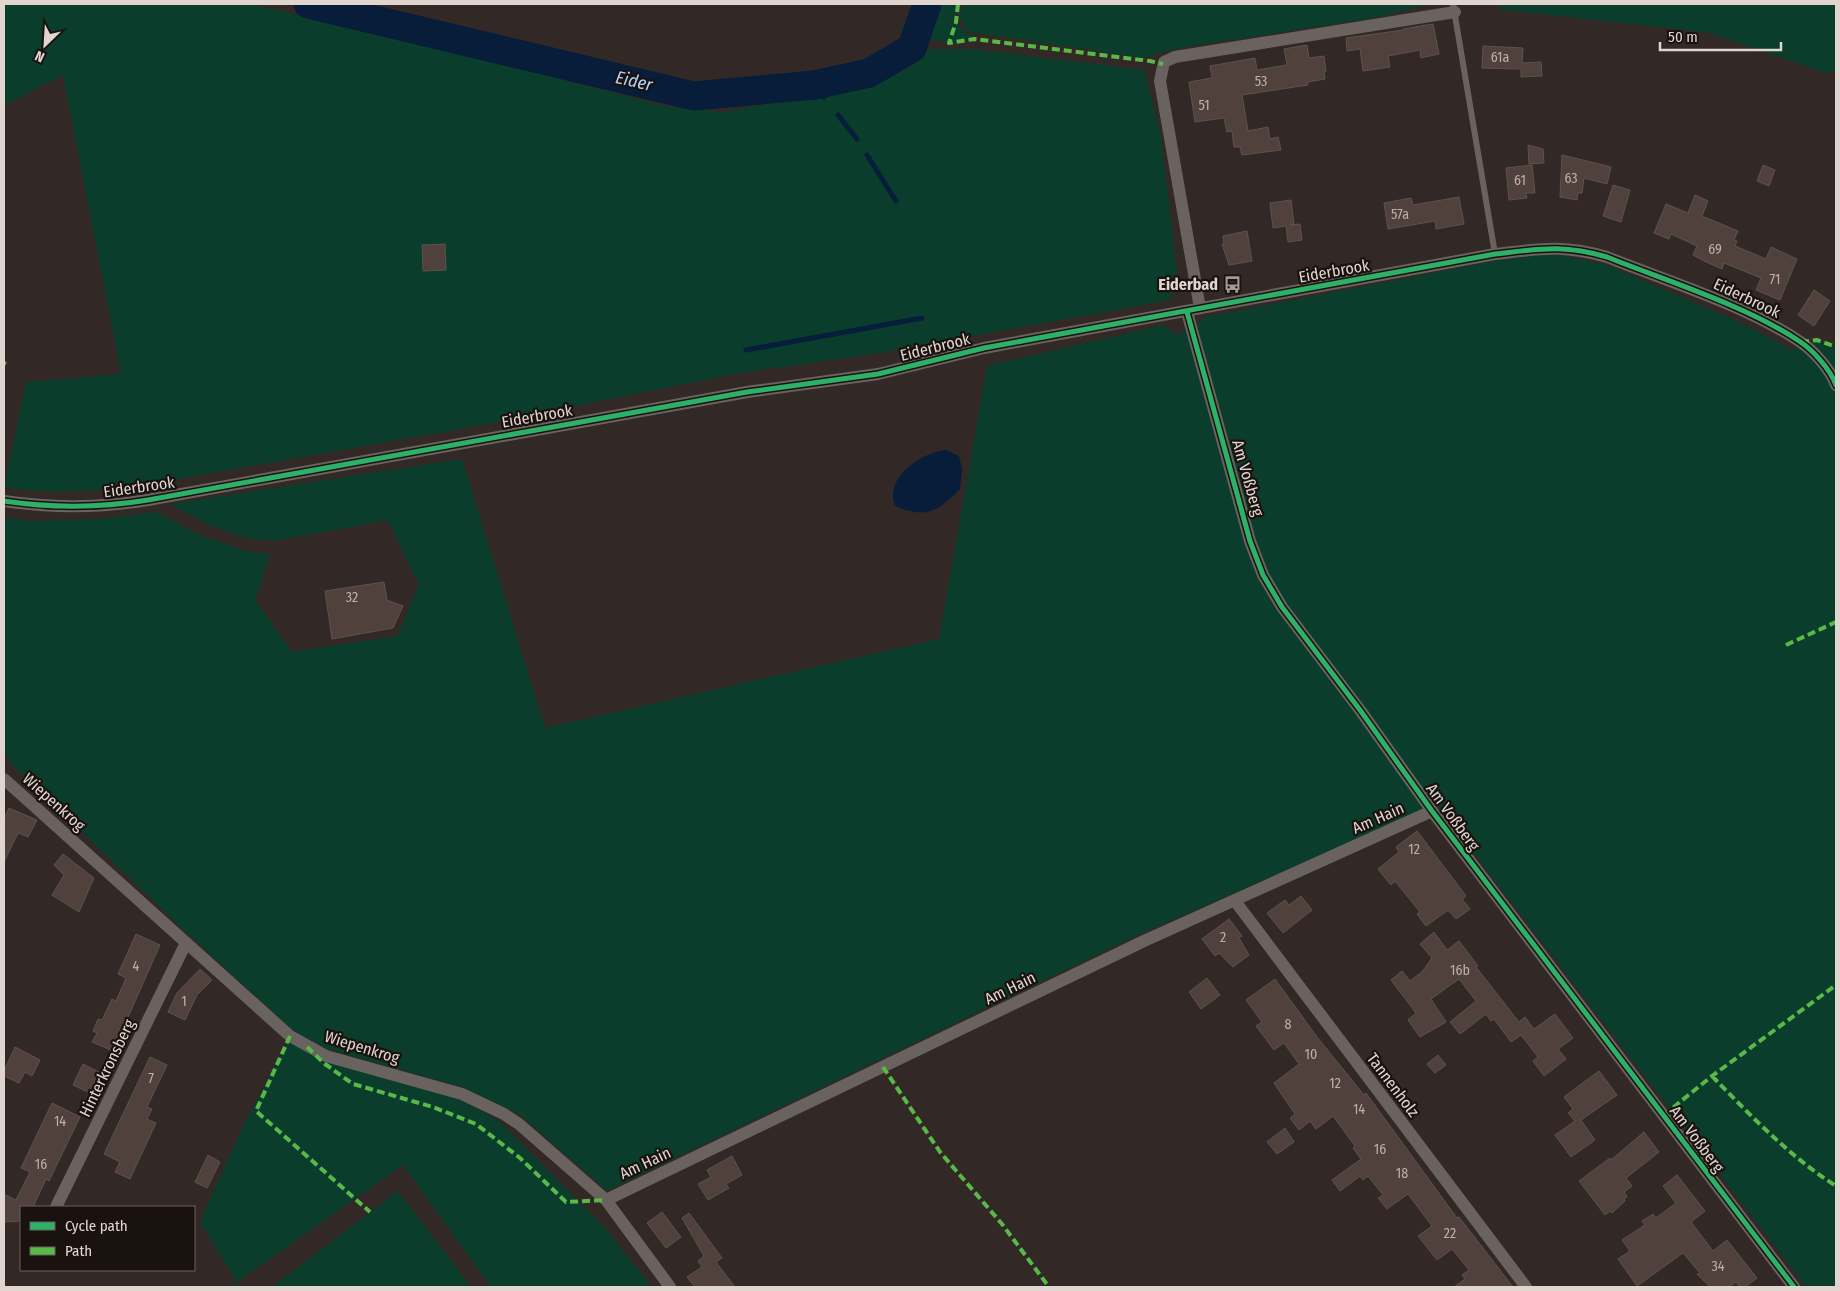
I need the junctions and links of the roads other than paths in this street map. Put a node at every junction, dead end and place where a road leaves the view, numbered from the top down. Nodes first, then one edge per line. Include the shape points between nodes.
1 (1454, 8) edge
2 (1495, 254) junction
3 (1200, 308) junction
4 (1187, 312) junction
5 (1836, 385) edge
6 (4, 501) edge
7 (4, 778) edge
8 (1432, 811) junction
9 (1235, 901) junction
10 (186, 943) junction
11 (606, 1200) junction
12 (56, 1206) edge
13 (670, 1287) edge
14 (1526, 1287) edge
15 (1794, 1287) edge

1 - 2 lane
1 - 3 street via 1174,57 1164,62 1160,81
2 - 3 street, Eiderbrook
2 - 5 street, Eiderbrook via 1553,247 1607,257 1760,319 1792,337 1816,357
3 - 4 street, Eiderbrook
4 - 6 street, Eiderbrook via 984,348 878,374 747,392 148,500 98,506 32,505
4 - 8 street, Am Voßberg via 1236,496 1263,576 1282,607
7 - 10 street, Wiepenkrog
8 - 9 street, Am Hain
8 - 15 street, Am Voßberg
9 - 11 street, Am Hain via 1144,941
9 - 14 street, Tannenholz
10 - 11 street, Wiepenkrog via 290,1036 307,1047 336,1059 462,1094 492,1108 518,1124
10 - 12 street, Hinterkronsberg
11 - 13 street, Wiepenkrog

